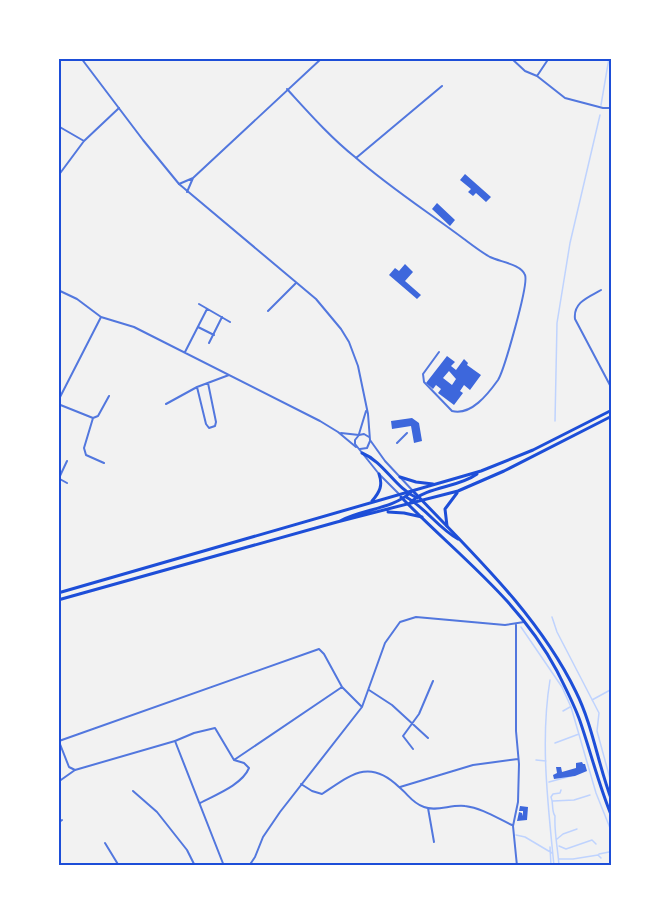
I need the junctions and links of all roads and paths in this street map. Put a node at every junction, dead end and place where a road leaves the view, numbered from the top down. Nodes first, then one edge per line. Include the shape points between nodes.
1 (81, 58) edge
2 (322, 58) edge
3 (511, 58) edge
4 (549, 58) edge
5 (537, 76) junction
6 (442, 86) dead end
7 (287, 90) junction
8 (119, 108) junction
9 (612, 108) edge
10 (58, 126) edge
11 (84, 141) junction
12 (356, 158) junction
13 (58, 176) edge
14 (193, 178) junction
15 (179, 184) junction
16 (188, 192) junction
17 (296, 283) junction
18 (58, 290) edge
19 (601, 290) dead end
20 (199, 304) dead end
21 (207, 309) junction
22 (268, 311) dead end
23 (101, 317) junction
24 (222, 317) junction
25 (230, 322) dead end
26 (198, 327) junction
27 (214, 335) junction
28 (210, 343) dead end
29 (184, 352) junction
30 (439, 352) dead end
31 (229, 375) junction
32 (208, 383) junction
33 (197, 387) junction
34 (612, 389) edge
35 (109, 396) dead end
36 (58, 403) edge
37 (166, 404) dead end
38 (367, 408) junction
39 (612, 410) edge
40 (612, 416) edge
41 (93, 418) junction
42 (338, 432) junction
43 (407, 433) dead end
44 (359, 435) junction
45 (369, 439) junction
46 (397, 443) dead end
47 (356, 447) junction
48 (361, 451) junction
49 (67, 461) dead end
50 (104, 463) dead end
51 (481, 471) junction
52 (379, 474) junction
53 (400, 477) junction
54 (58, 478) edge
55 (67, 483) dead end
56 (434, 484) junction
57 (458, 491) junction
58 (399, 494) junction
59 (407, 495) junction
60 (417, 499) junction
61 (371, 502) junction
62 (409, 505) junction
63 (383, 512) junction
64 (422, 517) junction
65 (337, 522) junction
66 (447, 526) junction
67 (458, 539) junction
68 (58, 593) edge
69 (58, 600) edge
70 (524, 622) junction
71 (516, 625) junction
72 (433, 681) dead end
73 (342, 687) junction
74 (369, 690) junction
75 (362, 706) junction
76 (413, 725) junction
77 (428, 738) dead end
78 (59, 740) edge
79 (175, 741) junction
80 (413, 749) dead end
81 (518, 759) junction
82 (234, 760) junction
83 (75, 770) junction
84 (58, 782) edge
85 (301, 784) junction
86 (400, 787) junction
87 (133, 791) dead end
88 (612, 801) edge
89 (200, 803) junction
90 (428, 808) junction
91 (612, 817) edge
92 (62, 820) dead end
93 (58, 824) edge
94 (513, 826) junction
95 (434, 842) dead end
96 (105, 843) dead end
97 (118, 866) edge
98 (195, 866) edge
99 (224, 866) edge
100 (249, 866) edge
101 (517, 866) edge

1 - 8 street
2 - 7 street
3 - 5 street
4 - 5 street
5 - 9 street via 565,98
6 - 12 street
7 - 12 street
7 - 14 street
8 - 11 street
8 - 15 street
10 - 11 street
11 - 13 street
12 - 30 street via 465,240 525,274 519,313 502,371 480,402 452,411 424,382 423,374
14 - 15 street
14 - 16 street
15 - 16 street
16 - 17 street
17 - 22 street
17 - 38 street via 316,299 349,342
18 - 23 street
19 - 34 street via 581,302 574,313
20 - 21 street
21 - 24 street
21 - 26 street
23 - 29 street via 134,327
23 - 36 street
24 - 25 street
24 - 27 street
26 - 27 street
26 - 29 street
27 - 28 street
29 - 31 street
31 - 32 street
31 - 42 street
32 - 33 street
32 - 33 street via 215,426 209,428 206,424
33 - 37 street
35 - 41 street
36 - 41 street
38 - 44 street
38 - 45 street
39 - 51 main road
40 - 57 main road
41 - 50 street via 85,451
42 - 44 street
42 - 47 street
43 - 46 street
44 - 45 street
44 - 47 street
45 - 48 street via 367,448
45 - 53 street
47 - 48 street
48 - 52 street
48 - 59 main road
49 - 54 street
51 - 56 main road
51 - 60 main road
52 - 58 street
52 - 61 main road via 380,490
53 - 56 main road
53 - 59 street
54 - 55 street
56 - 59 main road
57 - 60 main road
57 - 66 main road via 446,505
58 - 59 main road
58 - 61 main road
59 - 60 main road
59 - 60 main road
59 - 62 main road
59 - 65 main road
60 - 62 main road
60 - 66 main road
60 - 67 main road via 447,533
61 - 68 main road
62 - 63 main road
62 - 64 main road
63 - 64 main road
63 - 65 main road
64 - 70 main road via 474,565
65 - 69 main road
66 - 67 main road
67 - 88 main road via 528,615 570,680 589,723
70 - 71 street
70 - 91 main road via 556,669 576,710
71 - 74 street via 406,619 385,643
71 - 81 street
72 - 76 street
73 - 75 street
73 - 78 street via 319,649
73 - 82 street
74 - 75 street
74 - 76 street
75 - 85 street
76 - 77 street
76 - 80 street via 403,736
78 - 83 street via 69,766
79 - 82 street via 215,728
79 - 83 street
79 - 89 street
81 - 86 street via 473,765
81 - 94 street via 518,802
82 - 89 street via 247,765 248,772
83 - 84 street
85 - 86 street via 322,794 367,770
85 - 100 street via 263,837
86 - 90 street via 414,802
87 - 98 street via 157,812
89 - 99 street
90 - 94 street via 477,808
90 - 95 street
92 - 93 street
94 - 101 street
96 - 97 street

